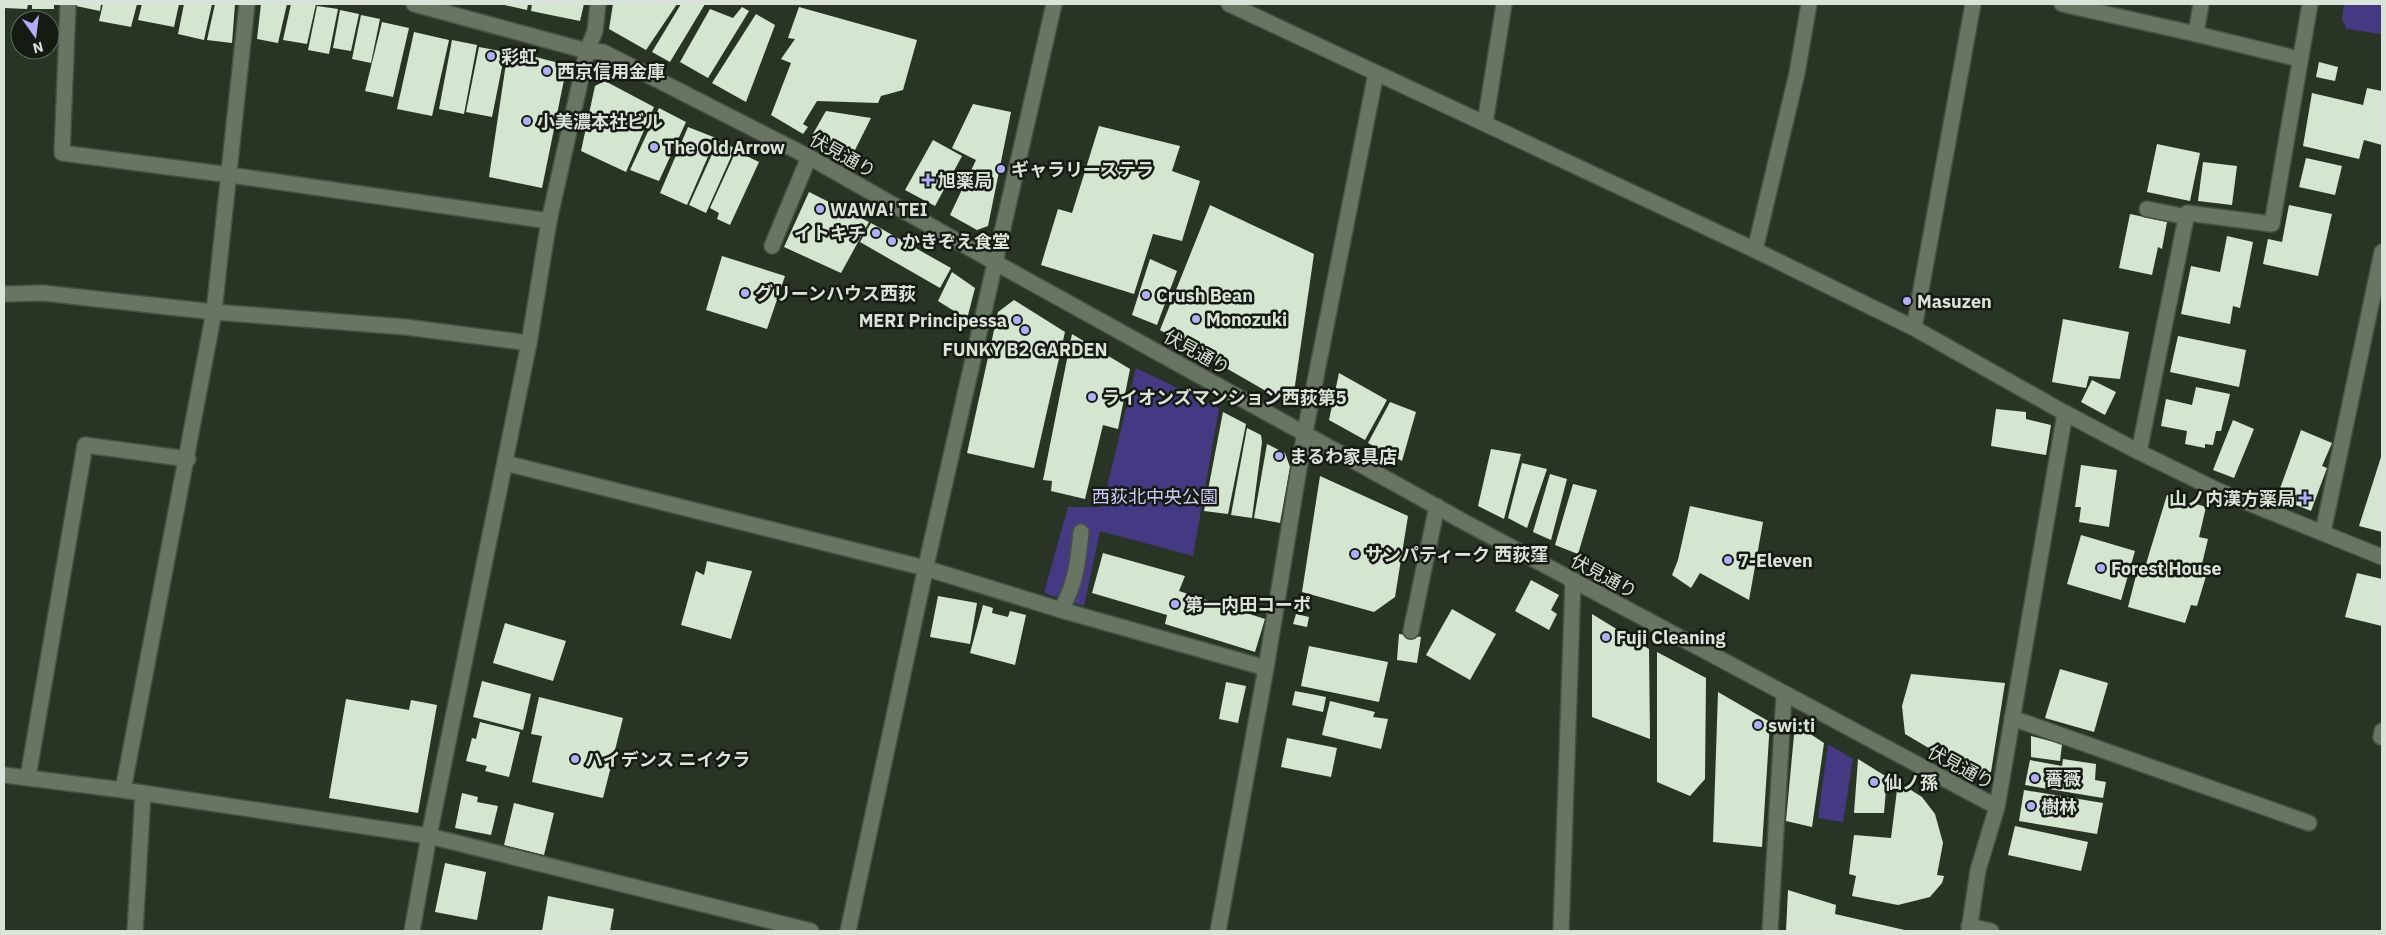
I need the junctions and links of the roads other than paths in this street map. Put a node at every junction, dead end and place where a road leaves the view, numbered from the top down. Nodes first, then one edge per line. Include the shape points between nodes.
1 (68, 4) edge
2 (247, 4) edge
3 (414, 4) edge
4 (598, 4) edge
5 (1054, 4) edge
6 (1229, 4) edge
7 (1504, 4) edge
8 (1809, 4) edge
9 (1973, 4) edge
10 (2062, 4) edge
11 (2201, 4) edge
12 (2310, 4) edge
13 (1243, 8) edge
14 (2196, 34) junction
15 (587, 51) junction
16 (2300, 59) junction
17 (1376, 73) junction
18 (1484, 123) junction
19 (809, 157) junction
20 (230, 174) junction
21 (2147, 209) dead end
22 (2186, 217) junction
23 (549, 221) junction
24 (772, 246) dead end
25 (1755, 250) junction
26 (2382, 252) edge
27 (996, 263) junction
28 (4, 294) edge
29 (214, 312) junction
30 (1914, 328) junction
31 (529, 343) junction
32 (2065, 413) junction
33 (1305, 432) junction
34 (2139, 452) junction
35 (188, 459) junction
36 (505, 462) junction
37 (1437, 506) junction
38 (1081, 532) dead end
39 (2323, 532) junction
40 (2382, 557) edge
41 (925, 568) junction
42 (1573, 580) junction
43 (1061, 610) junction
44 (1411, 631) dead end
45 (1266, 668) junction
46 (1784, 695) junction
47 (2012, 718) junction
48 (4, 775) edge
49 (28, 777) junction
50 (123, 790) junction
51 (143, 793) junction
52 (1997, 807) junction
53 (2309, 823) dead end
54 (429, 836) junction
55 (1969, 929) edge
56 (135, 931) edge
57 (412, 931) edge
58 (811, 931) edge
59 (848, 931) edge
60 (1218, 931) edge
61 (1561, 931) edge
62 (1770, 931) edge
63 (1991, 931) edge

1 - 20 street via 62,153
2 - 20 street
3 - 15 street, 伏見通り
4 - 15 street via 595,31
5 - 27 street
6 - 13 street
7 - 18 street
8 - 25 street
9 - 30 street
10 - 14 street
11 - 14 street
12 - 16 street
13 - 17 street
14 - 16 street
15 - 19 street, 伏見通り via 604,52
15 - 23 street
16 - 22 street via 2272,224 2187,213
17 - 18 street
17 - 33 street
18 - 25 street
19 - 24 street
19 - 27 street, 伏見通り
20 - 23 street
20 - 29 street
21 - 22 street
22 - 34 street
23 - 31 street
25 - 30 street
26 - 39 street
27 - 33 street, 伏見通り
27 - 41 street
28 - 29 street via 43,293
29 - 31 street via 405,327
29 - 35 street
30 - 32 street
31 - 36 street
32 - 34 street
32 - 47 street
33 - 37 street, 伏見通り
33 - 45 street
34 - 39 street via 2219,491
35 - 49 street via 85,445
35 - 50 street
36 - 41 street
36 - 54 street
37 - 42 street, 伏見通り
37 - 44 street
38 - 43 street via 1076,577
39 - 40 street
41 - 43 street
41 - 59 street
42 - 46 street, 伏見通り
42 - 61 street
43 - 45 street
45 - 60 street
46 - 52 street, 伏見通り
46 - 62 street
47 - 52 street
47 - 53 street
48 - 49 street
49 - 50 street
50 - 51 street
51 - 54 street
51 - 56 street
52 - 55 street via 1978,870
54 - 57 street
54 - 58 street
55 - 63 street

